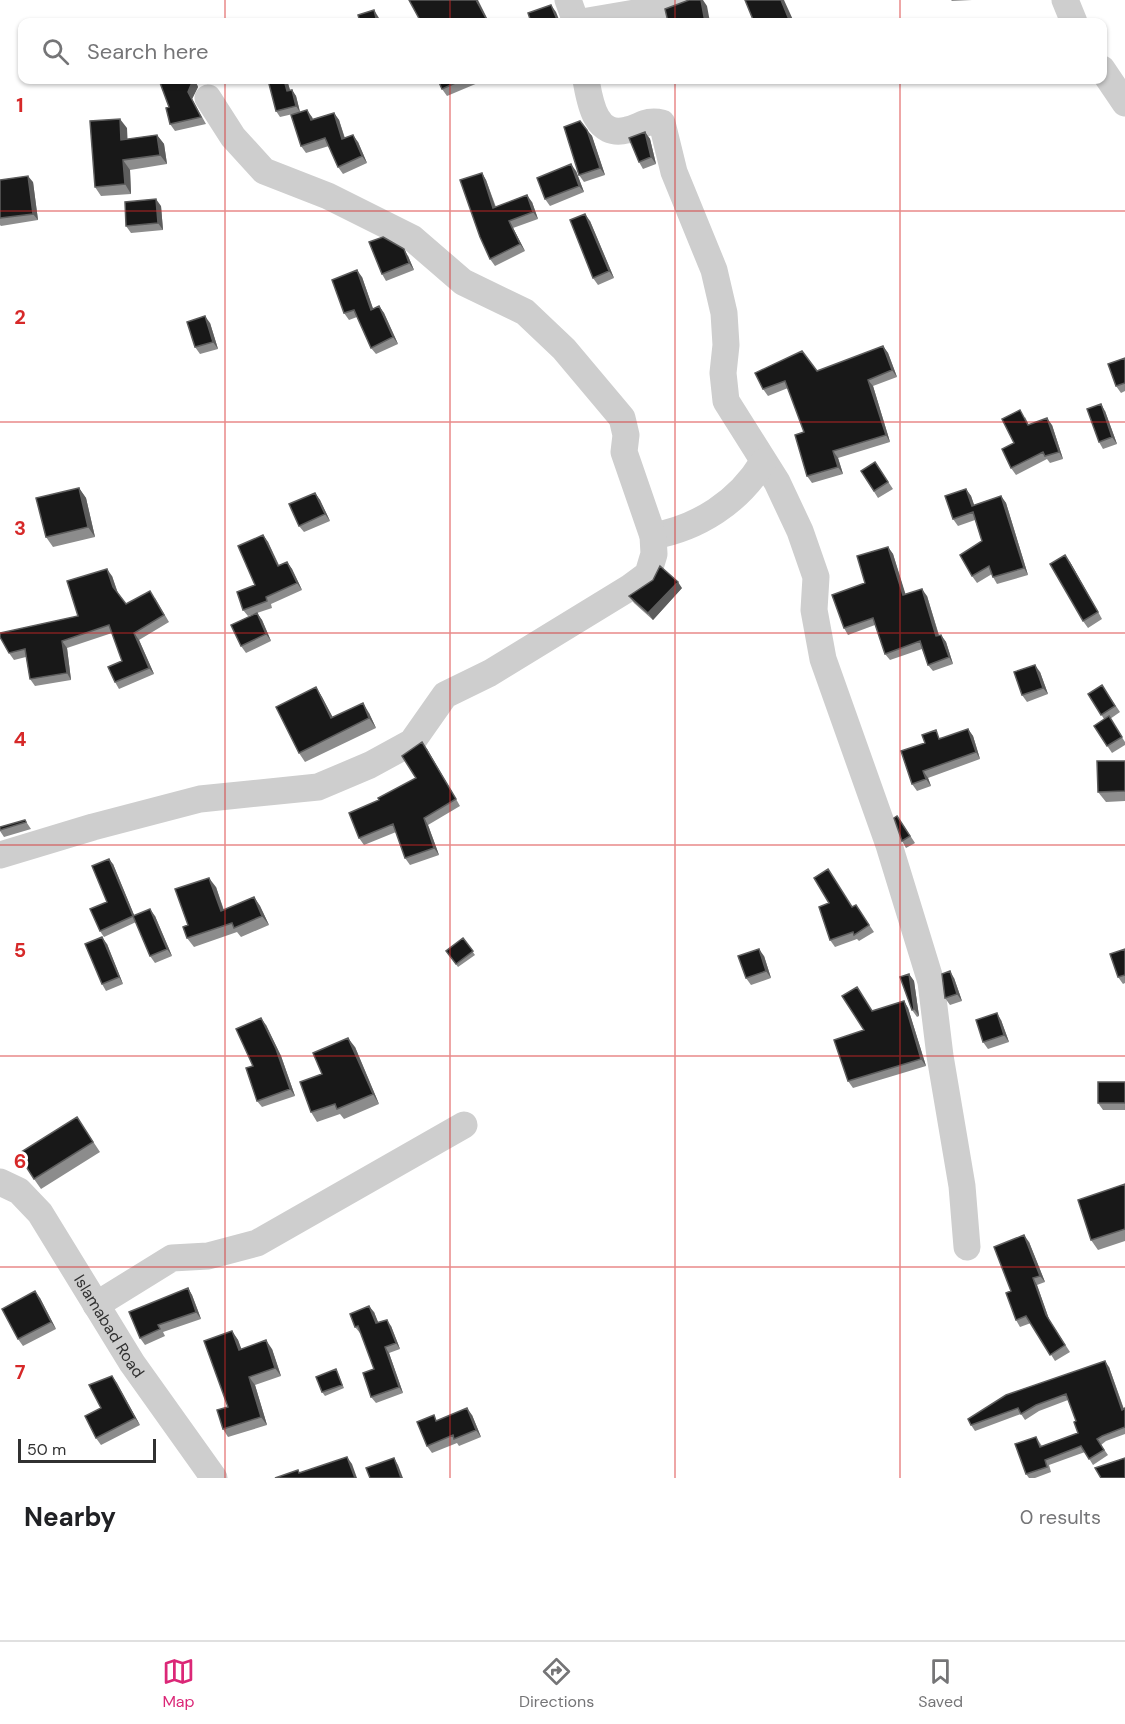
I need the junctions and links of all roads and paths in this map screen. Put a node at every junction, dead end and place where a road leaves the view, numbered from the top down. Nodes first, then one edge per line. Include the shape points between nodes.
1 (568, 0) edge
2 (682, 0) edge
3 (1065, 0) edge
4 (575, 18) edge
5 (606, 18) edge
6 (1072, 18) edge
7 (1107, 76) edge
8 (587, 84) edge
9 (208, 98) dead end
10 (1125, 103) edge
11 (763, 462) junction
12 (652, 536) junction
13 (0, 855) edge
14 (464, 1125) dead end
15 (0, 1182) edge
16 (967, 1247) dead end
17 (96, 1305) junction
18 (214, 1478) edge

1 - 4 street
2 - 5 street
3 - 6 street
7 - 10 street
8 - 11 street via 591,109 601,125 626,130 650,120 662,123 674,172 714,270 724,313 726,401
9 - 12 street via 233,137 264,171 328,196 412,238 463,282 525,312 564,348 622,418 624,452
11 - 12 street via 750,484 710,515 678,532
11 - 16 street via 800,531 816,577 814,610 823,659 889,845 931,982 962,1186
12 - 13 street via 654,554 648,574 578,621 445,694 412,742 370,765 318,787 200,799
14 - 17 street via 256,1243 208,1256 172,1258
15 - 17 street, Islamabad Road via 19,1191 40,1213
17 - 18 street, Islamabad Road

